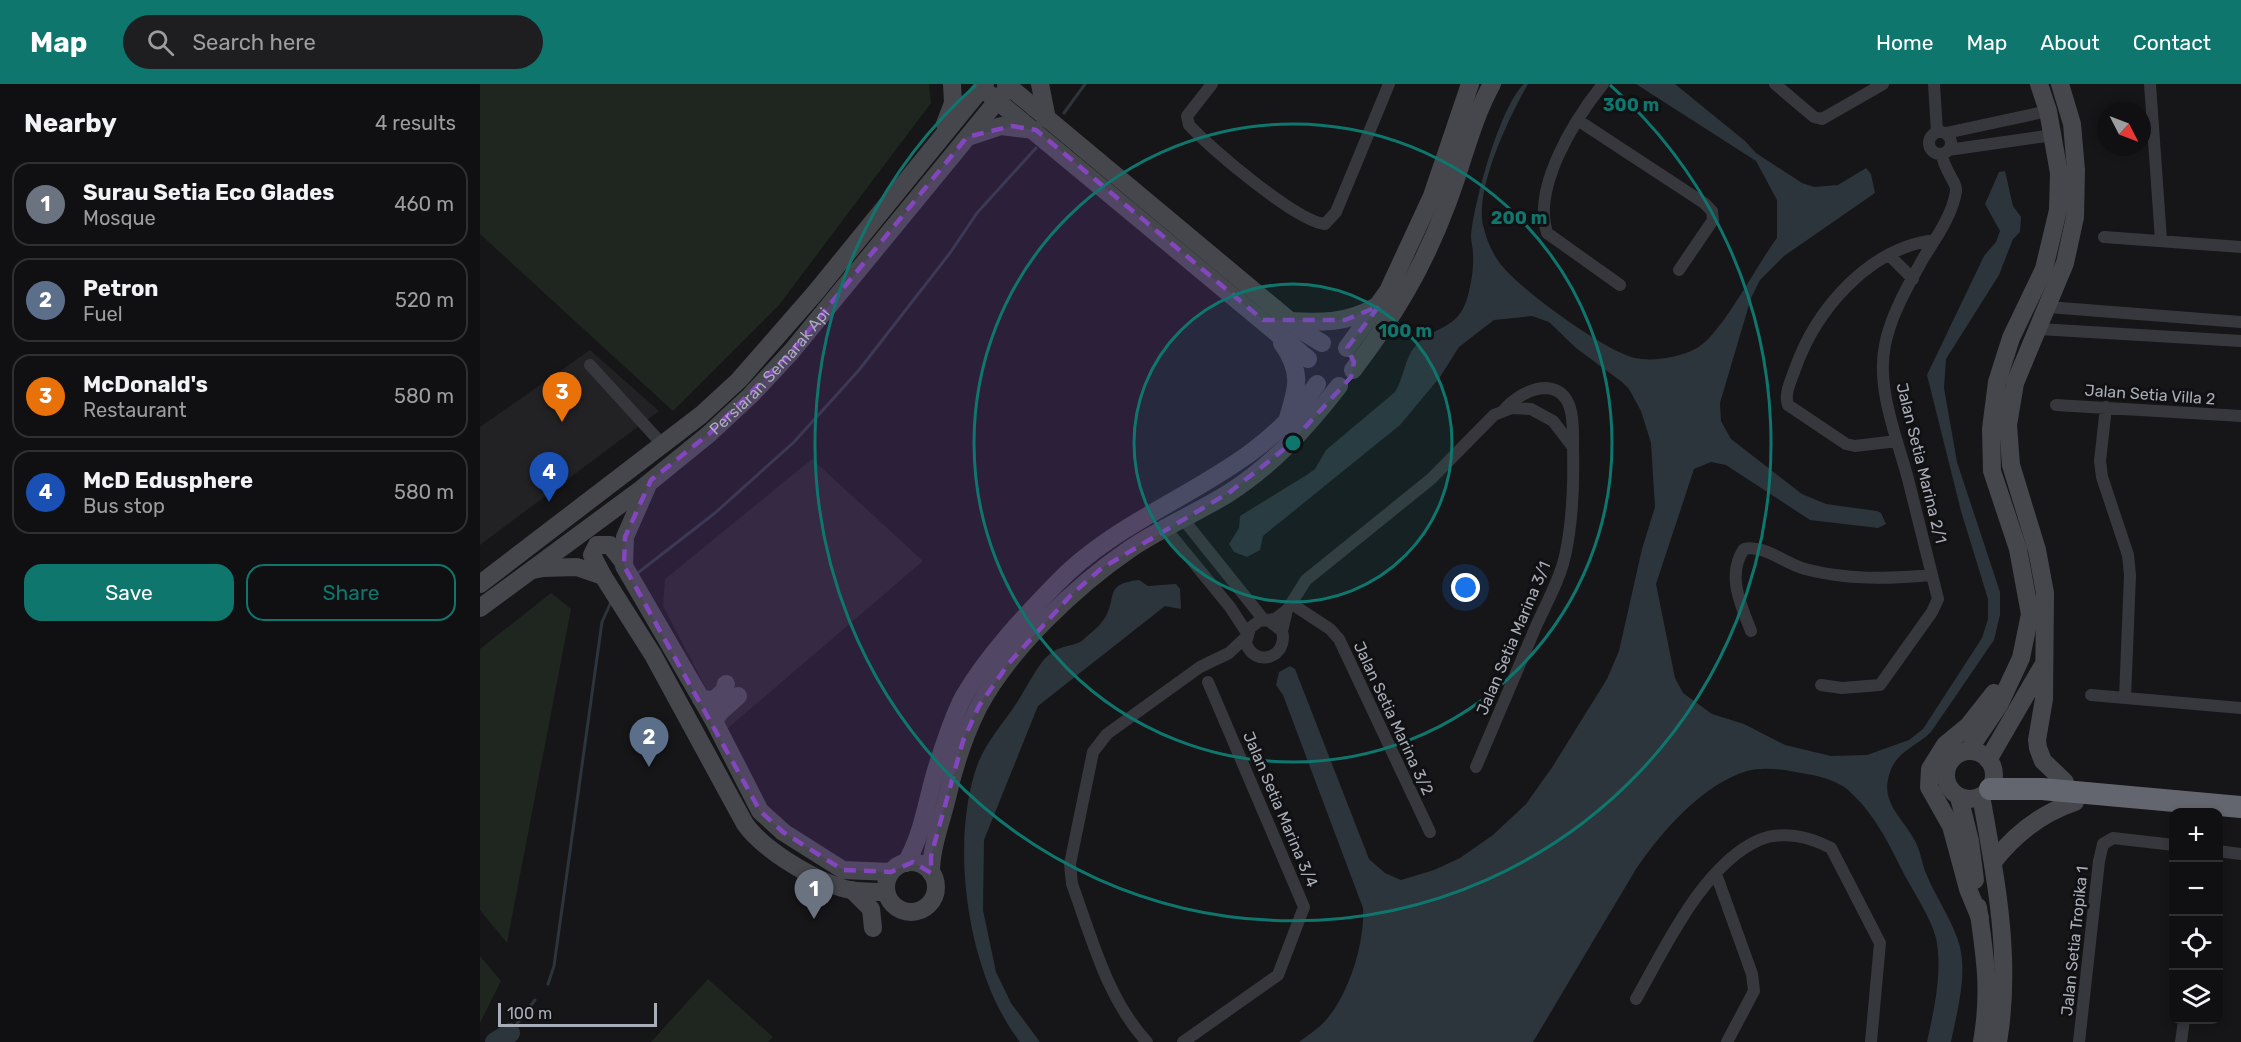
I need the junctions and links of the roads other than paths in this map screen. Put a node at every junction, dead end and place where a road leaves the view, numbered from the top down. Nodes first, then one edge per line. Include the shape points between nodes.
1 (952, 84) edge
2 (1040, 84) edge
3 (1212, 84) edge
4 (1389, 84) edge
5 (1470, 84) edge
6 (1492, 84) edge
7 (1603, 84) edge
8 (1775, 84) edge
9 (1882, 84) edge
10 (1934, 84) edge
11 (2039, 84) edge
12 (2060, 84) edge
13 (2150, 84) edge
14 (981, 85) edge
15 (1006, 89) edge
16 (2048, 111) junction
17 (1579, 121) junction
18 (1042, 124) junction
19 (1941, 133) junction
20 (2053, 135) junction
21 (967, 137) junction
22 (939, 140) junction
23 (1945, 152) junction
24 (2104, 237) dead end
25 (1935, 240) junction
26 (2161, 240) junction
27 (2241, 247) edge
28 (1890, 256) junction
29 (1678, 270) dead end
30 (1912, 279) junction
31 (1620, 285) dead end
32 (1378, 306) junction
33 (2048, 307) junction
34 (1290, 321) junction
35 (2241, 322) edge
36 (1268, 324) junction
37 (2039, 328) junction
38 (2241, 341) edge
39 (1323, 343) junction
40 (1347, 348) junction
41 (1308, 359) junction
42 (590, 365) dead end
43 (1353, 369) junction
44 (1317, 384) junction
45 (1339, 386) junction
46 (2056, 405) dead end
47 (2106, 407) junction
48 (1571, 409) junction
49 (1503, 411) junction
50 (2241, 416) edge
51 (1553, 421) junction
52 (1287, 423) junction
53 (1897, 441) junction
54 (662, 444) junction
55 (1573, 448) junction
56 (1221, 475) junction
57 (651, 480) junction
58 (1230, 492) junction
59 (1149, 516) junction
60 (1183, 519) junction
61 (1162, 531) junction
62 (624, 563) junction
63 (530, 572) junction
64 (1932, 575) junction
65 (603, 576) junction
66 (480, 584) edge
67 (1290, 607) junction
68 (480, 608) edge
69 (1267, 621) junction
70 (1751, 630) dead end
71 (1282, 631) junction
72 (1246, 635) junction
73 (1229, 653) junction
74 (1252, 654) junction
75 (2021, 658) junction
76 (1212, 661) junction
77 (2042, 667) junction
78 (1187, 676) junction
79 (1208, 682) junction
80 (1821, 685) dead end
81 (2091, 695) dead end
82 (2125, 698) junction
83 (701, 699) junction
84 (2241, 708) edge
85 (714, 721) junction
86 (1968, 751) junction
87 (1476, 767) dead end
88 (1988, 780) junction
89 (2042, 789) junction
90 (2070, 792) junction
91 (1959, 797) junction
92 (2241, 799) edge
93 (2173, 806) edge
94 (2241, 807) edge
95 (2223, 820) edge
96 (2241, 822) edge
97 (1430, 832) dead end
98 (2169, 844) edge
99 (2223, 852) edge
100 (2241, 854) edge
101 (1993, 862) junction
102 (898, 868) junction
103 (931, 873) junction
104 (1716, 874) junction
105 (852, 890) junction
106 (886, 892) junction
107 (1980, 918) junction
108 (873, 928) dead end
109 (1636, 999) dead end
110 (2183, 1024) edge
111 (1147, 1042) edge
112 (1183, 1042) edge
113 (1727, 1042) edge
114 (1871, 1042) edge
115 (1982, 1042) edge
116 (1998, 1042) edge
117 (2079, 1042) edge
118 (2181, 1042) edge

1 - 22 street via 953,103
2 - 18 street
3 - 4 street via 1187,116 1194,130 1263,188 1314,224 1325,224 1335,212
5 - 32 street via 1432,196
6 - 43 street via 1481,104 1448,202 1408,292
7 - 17 street
8 - 9 street via 1814,117 1822,119
10 - 19 street
11 - 16 street
12 - 33 street via 2072,124 2075,217 2065,262
13 - 26 street
14 - 15 street
14 - 22 street, Persiaran Semarak Api
15 - 18 street
15 - 21 street, Persiaran Semarak Api
16 - 19 street
16 - 20 street
17 - 29 street via 1712,211 1713,220
17 - 31 street via 1548,183 1542,207 1544,222 1547,233
18 - 21 street via 1001,126
18 - 34 street
18 - 36 street
19 - 23 street via 1951,143
19 - 23 street via 1932,134 1928,143 1932,152
20 - 23 street
20 - 75 street via 2059,173 2052,240 2044,269 2000,371 1991,429 1992,471 2018,549 2030,614
21 - 57 street, Persiaran Semarak Api via 791,352 709,434
22 - 54 street, Persiaran Semarak Api via 774,341 701,415
23 - 25 street, Jalan Setia Marina 2/1 via 1945,170 1956,191
24 - 26 street
25 - 28 street via 1920,242
25 - 30 street, Jalan Setia Marina 2/1
26 - 27 street
28 - 30 street
28 - 53 street via 1848,285 1819,317 1802,350 1786,399 1788,405 1846,444
30 - 53 street, Jalan Setia Marina 2/1 via 1893,317 1885,346 1884,383
32 - 34 street via 1345,320
32 - 40 street
33 - 35 street
33 - 37 street
34 - 39 street
36 - 41 street
36 - 52 street via 1297,370 1298,382
37 - 38 street
37 - 77 street via 2015,383 2008,425 2011,465 2037,550 2045,593
39 - 40 street via 1336,342
39 - 41 street
40 - 43 street
41 - 44 street via 1309,373
42 - 54 street
43 - 45 street via 1351,377
44 - 45 street
44 - 52 street
45 - 58 street via 1288,446
46 - 47 street, Jalan Setia Villa 2
47 - 50 street, Jalan Setia Villa 2
47 - 82 street via 2102,477 2128,555 2130,575
48 - 49 street via 1556,390 1547,388 1528,393
48 - 51 street
48 - 55 street, Jalan Setia Marina 3/1
49 - 51 street via 1528,408
49 - 67 street via 1473,434 1431,479 1306,580
51 - 55 street
52 - 56 street
53 - 64 street, Jalan Setia Marina 2/1
54 - 66 street, Persiaran Semarak Api
55 - 87 street, Jalan Setia Marina 3/1 via 1575,473 1563,565
56 - 58 street
56 - 59 street
57 - 62 street via 626,537
57 - 63 street, Persiaran Semarak Api
58 - 60 street
59 - 61 street
59 - 102 street via 1089,554 1058,582 996,652 964,696 937,766 914,849
60 - 61 street
60 - 69 street
61 - 72 street via 1236,614
61 - 103 street via 1125,552 1071,595 1009,663 979,706 952,772 931,856
62 - 65 street via 610,545 597,545 592,555
62 - 83 street
63 - 65 street via 564,566
63 - 68 street, Persiaran Semarak Api
64 - 70 street via 1893,579 1850,577 1802,568 1764,551 1744,549 1735,570 1737,592
64 - 80 street, Jalan Setia Marina 2/1 via 1938,599 1932,612 1880,685
65 - 105 street via 756,839 836,887
67 - 69 street
67 - 71 street
67 - 97 street, Jalan Setia Marina 3/2 via 1335,633
69 - 71 street
69 - 72 street via 1254,624
71 - 74 street via 1283,644 1276,655 1264,658
72 - 73 street
72 - 74 street
73 - 74 street
73 - 76 street
75 - 86 street via 1999,705
75 - 107 street via 1968,726 1945,745 1930,769 1929,787 1951,826 1968,890
76 - 78 street
76 - 79 street
77 - 88 street
77 - 90 street via 2038,748 2043,761
78 - 79 street
78 - 111 street via 1107,734 1093,752 1070,864 1072,884 1105,972 1118,1001
79 - 112 street, Jalan Setia Marina 3/4 via 1304,907 1278,975
81 - 82 street
82 - 84 street
83 - 85 street
83 - 85 street via 714,700 724,691 732,690
85 - 102 street via 760,811 771,823 843,870
86 - 88 street via 1983,754
86 - 91 street via 1952,759 1945,775 1952,792
88 - 89 highway
88 - 90 highway
88 - 91 street via 1974,799
88 - 101 street
89 - 90 highway
89 - 93 highway
90 - 92 highway
90 - 93 highway
90 - 101 street via 2057,808 2028,826
91 - 107 street via 1970,841
93 - 94 highway
95 - 96 highway
98 - 117 street, Jalan Setia Tropika 1 via 2113,838 2103,844
99 - 100 street
101 - 116 street via 2004,964
102 - 103 street via 920,864
102 - 106 street
103 - 106 street via 935,894 921,910 899,910
104 - 109 street via 1686,913
104 - 113 street via 1752,974 1754,991
104 - 114 street via 1740,852 1774,836 1801,836 1831,848 1880,943
105 - 106 street
105 - 108 street via 871,909
107 - 115 street via 1988,974
110 - 118 street

